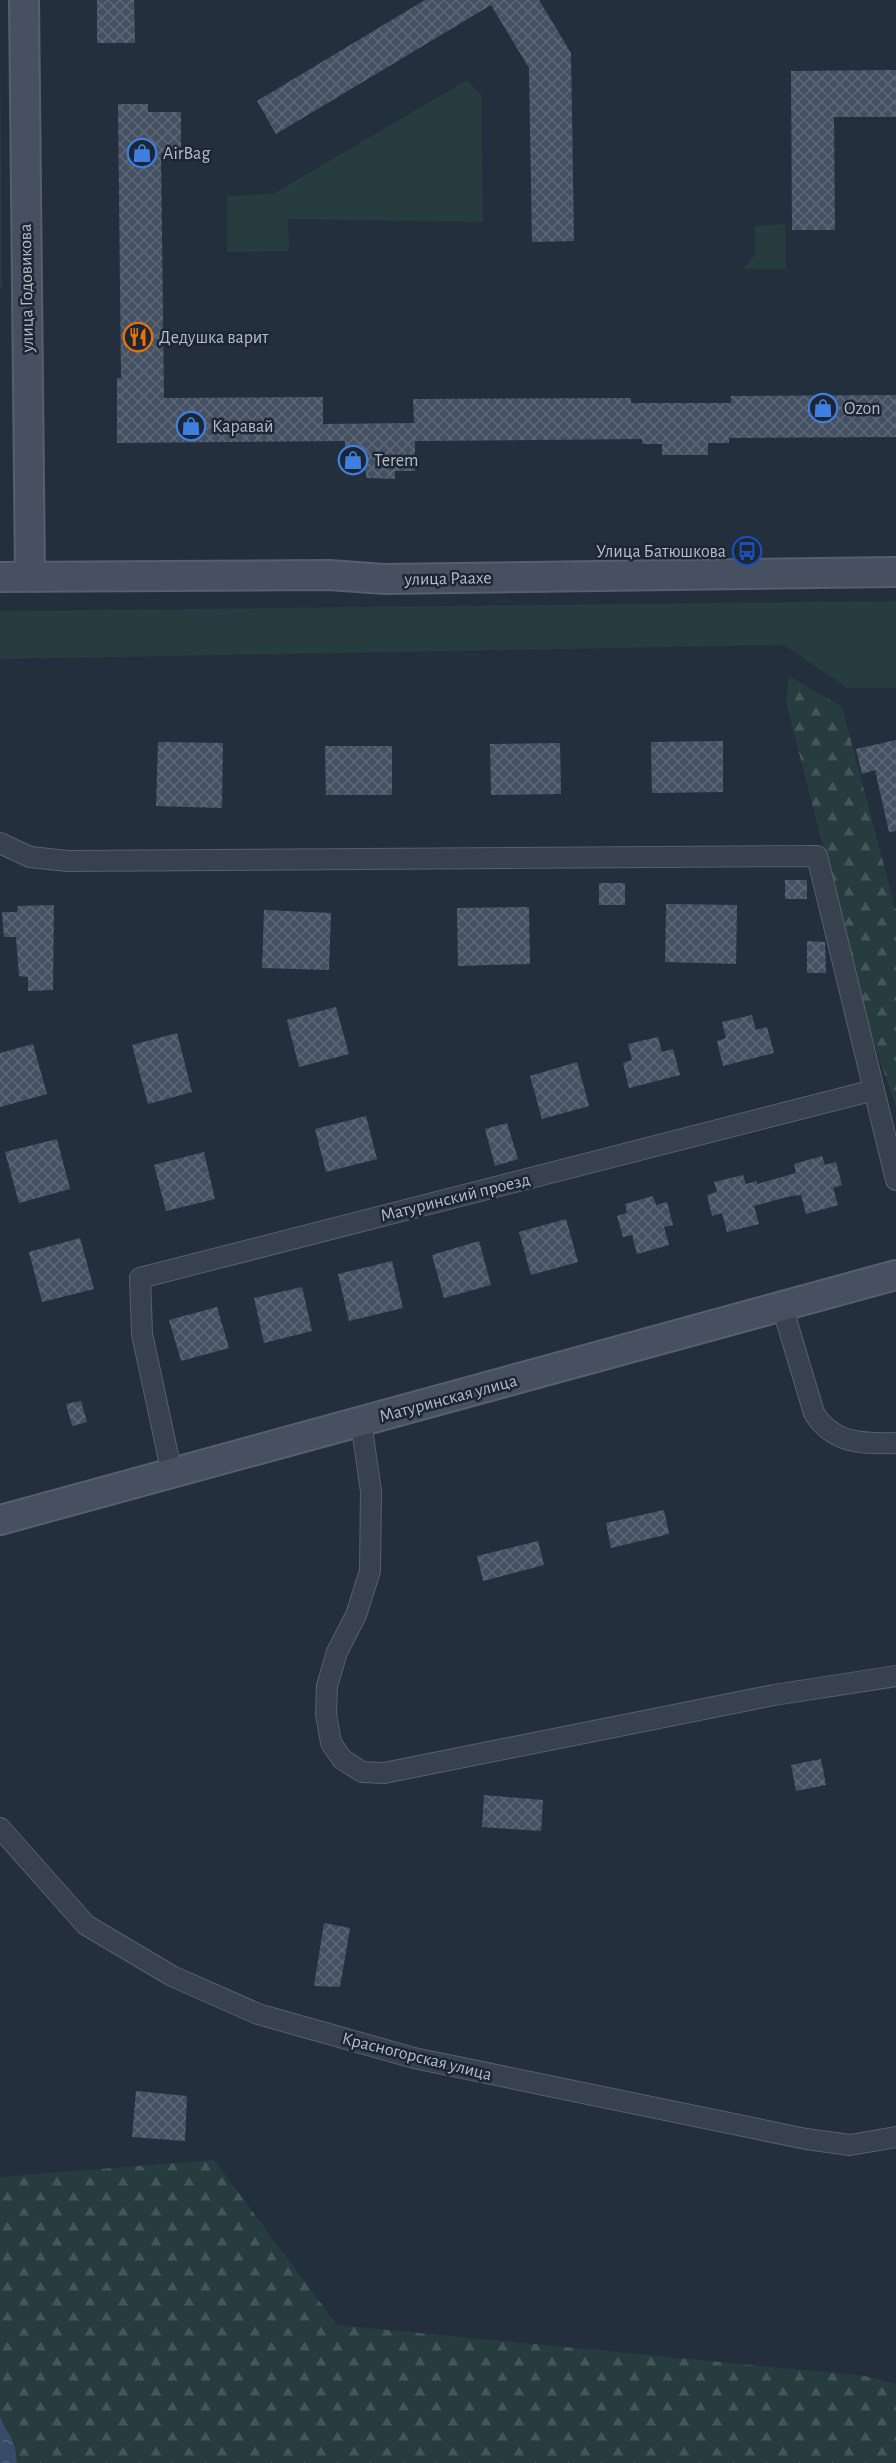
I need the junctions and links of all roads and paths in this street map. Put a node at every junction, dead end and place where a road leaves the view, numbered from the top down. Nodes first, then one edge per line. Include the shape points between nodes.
1 (24, 0) edge
2 (896, 572) edge
3 (30, 576) junction
4 (0, 577) edge
5 (0, 843) edge
6 (874, 1090) junction
7 (896, 1180) edge
8 (896, 1275) edge
9 (782, 1306) junction
10 (362, 1422) junction
11 (896, 1443) edge
12 (172, 1474) junction
13 (0, 1520) edge
14 (896, 1676) edge
15 (0, 1828) edge
16 (896, 2137) edge

1 - 3 street, улица Годовикова
2 - 3 street, улица Раахе via 385,579 329,575
3 - 4 street, улица Раахе
5 - 6 street via 30,857 68,861 817,856
6 - 7 street
6 - 12 street, Матуринский проезд via 140,1278 142,1334
8 - 9 street, Матуринская улица
9 - 10 street, Матуринская улица
9 - 11 street via 813,1413 821,1424 846,1440
10 - 12 street, Матуринская улица
10 - 14 street via 371,1491 370,1571 356,1615 337,1652 327,1686 326,1714 331,1743 342,1760 362,1772 384,1773 774,1695
12 - 13 street, Матуринская улица
15 - 16 street, Красногорская улица via 86,1925 172,1976 258,2014 414,2058 806,2139 850,2145

